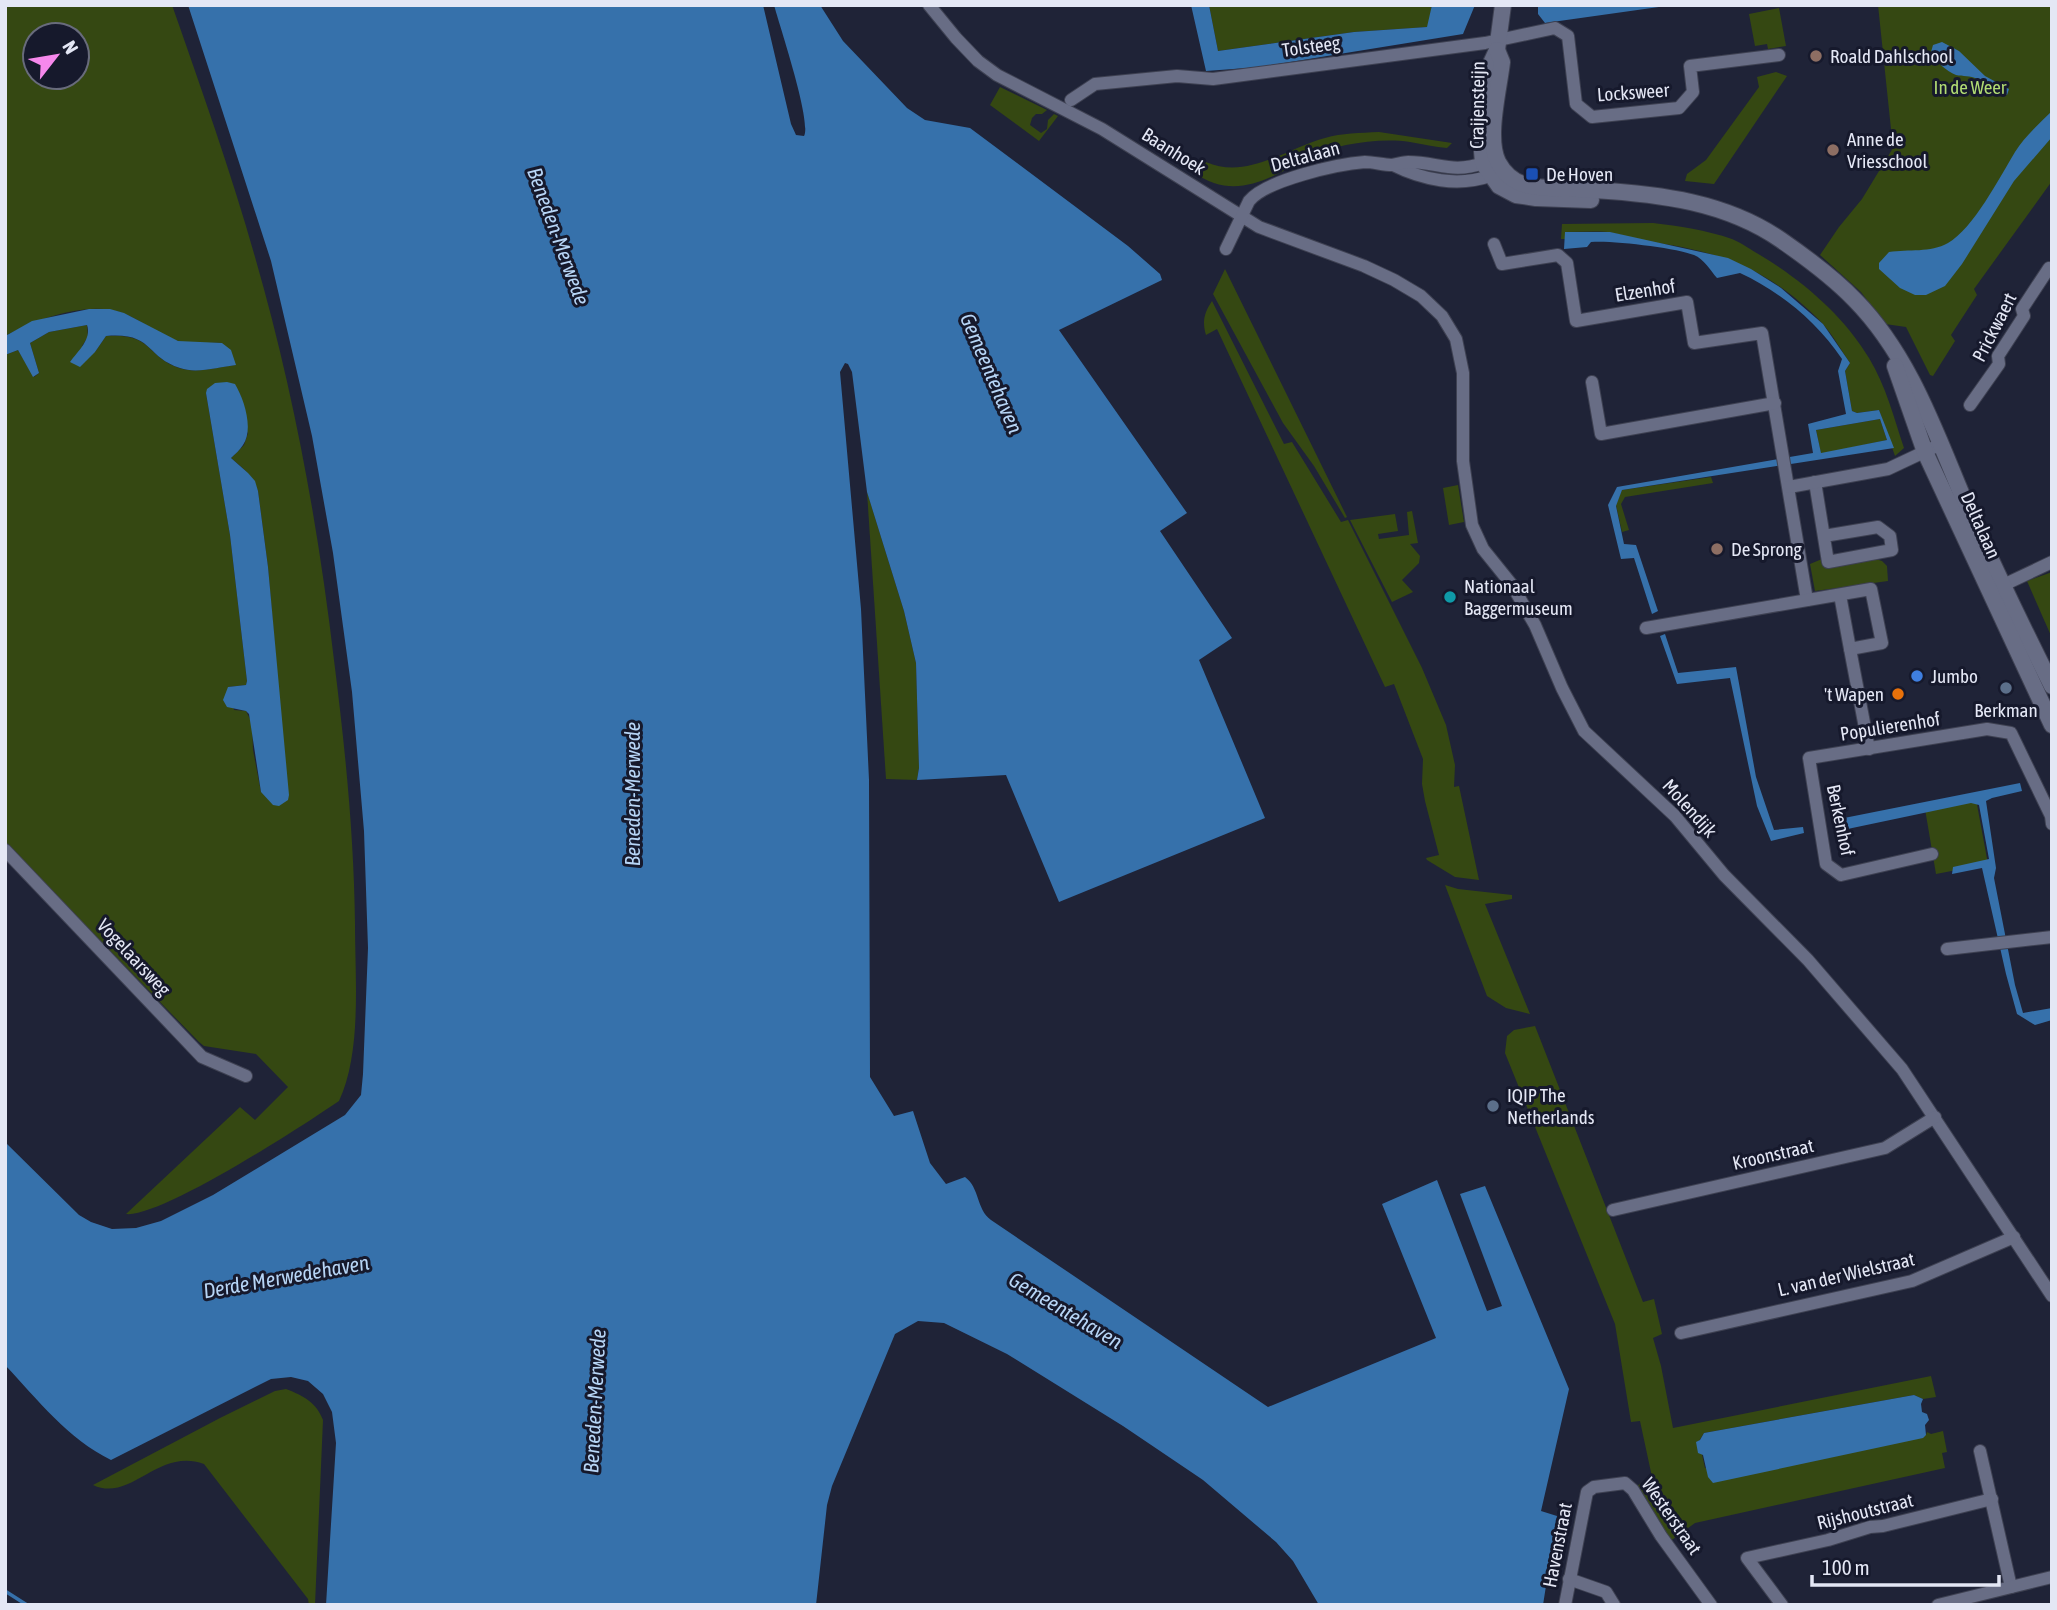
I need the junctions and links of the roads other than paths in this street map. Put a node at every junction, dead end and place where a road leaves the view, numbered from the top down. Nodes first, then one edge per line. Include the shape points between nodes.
1 (929, 5) edge
2 (1503, 5) edge
3 (1559, 29) joint
4 (1498, 44) junction
5 (1779, 55) dead end
6 (1071, 100) dead end
7 (1490, 167) junction
8 (1242, 216) junction
9 (1494, 244) dead end
10 (1226, 249) dead end
11 (2052, 270) edge
12 (1420, 296) joint
13 (1885, 337) junction
14 (1592, 382) dead end
15 (1774, 403) junction
16 (1970, 405) dead end
17 (1941, 444) junction
18 (1925, 452) junction
19 (1815, 482) junction
20 (1789, 487) junction
21 (1824, 536) junction
22 (2052, 562) edge
23 (2004, 585) junction
24 (1989, 593) junction
25 (1840, 594) junction
26 (1807, 600) junction
27 (1646, 628) dead end
28 (1850, 649) junction
29 (2052, 686) edge
30 (2052, 726) edge
31 (1869, 749) junction
32 (1809, 758) joint
33 (2051, 819) edge
34 (5, 849) edge
35 (1932, 854) dead end
36 (2052, 937) edge
37 (1947, 949) dead end
38 (246, 1076) dead end
39 (1935, 1117) junction
40 (1613, 1210) dead end
41 (2014, 1237) junction
42 (2052, 1296) edge
43 (1682, 1333) dead end
44 (1980, 1451) dead end
45 (1587, 1492) joint
46 (1992, 1499) junction
47 (2052, 1577) edge
48 (1569, 1578) junction
49 (2011, 1587) junction
50 (1565, 1605) edge
51 (1614, 1605) edge
52 (1711, 1605) edge
53 (1782, 1605) edge
54 (1938, 1605) edge

1 - 8 street, Baanhoek via 978,61 997,75 1102,129
2 - 4 street, Craijensteijn
3 - 4 street, Tolsteeg
3 - 5 street, Locksweer via 1569,36 1576,104 1592,117 1679,108 1693,92 1690,66
4 - 6 street, Tolsteeg via 1213,79 1177,76 1095,85
4 - 7 street, Craijensteijn via 1502,62
7 - 8 street, Deltalaan via 1460,169 1408,162 1335,167 1254,194
7 - 13 street, Deltalaan via 1528,186 1642,193 1696,202 1759,225 1801,253 1856,300
8 - 10 street, Deltalaan
8 - 12 street, Baanhoek via 1259,227 1364,266
9 - 15 street, Elzenhof via 1503,264 1558,255 1567,264 1576,321 1687,302 1694,344 1762,333
11 - 16 street, Prickwaert via 2049,268 2022,309 2024,317 1998,356 1999,364
12 - 39 street, Molendijk via 1442,316 1457,339 1463,373 1463,461 1472,525 1535,625 1584,731 1655,795 1724,875 1808,960 1902,1069
13 - 17 street, Deltalaan via 1907,371
13 - 18 street, Deltalaan
14 - 15 street via 1601,434
15 - 20 street, Elzenhof
17 - 18 street
17 - 23 street, Deltalaan
18 - 19 street via 1888,469
18 - 24 street, Deltalaan
19 - 20 street
19 - 21 street
20 - 26 street, Elzenhof
21 - 21 street via 1828,562 1892,550 1890,536 1878,527
22 - 23 street
23 - 24 street
23 - 29 street, Deltalaan
24 - 30 street, Deltalaan
25 - 26 street
25 - 28 street
25 - 28 street via 1871,589 1882,643
26 - 27 street
28 - 31 street
31 - 32 street, Populierenhof
31 - 33 street, Populierenhof via 1987,729 2011,733
32 - 35 street, Berkenhof via 1826,864 1841,875
34 - 38 street, Vogelaarsweg via 202,1058
36 - 37 street
39 - 40 street, Kroonstraat via 1885,1148
39 - 41 street, Molendijk
41 - 42 street, Molendijk
41 - 43 street, L. van der Wielstraat via 1913,1281
44 - 46 street
45 - 48 street, Havenstraat
45 - 52 street, Westerstraat via 1625,1483 1633,1490
46 - 49 street
46 - 53 street, Rijshoutstraat via 1747,1558
47 - 49 street
48 - 50 street, Havenstraat
48 - 51 street via 1605,1592
49 - 54 street

